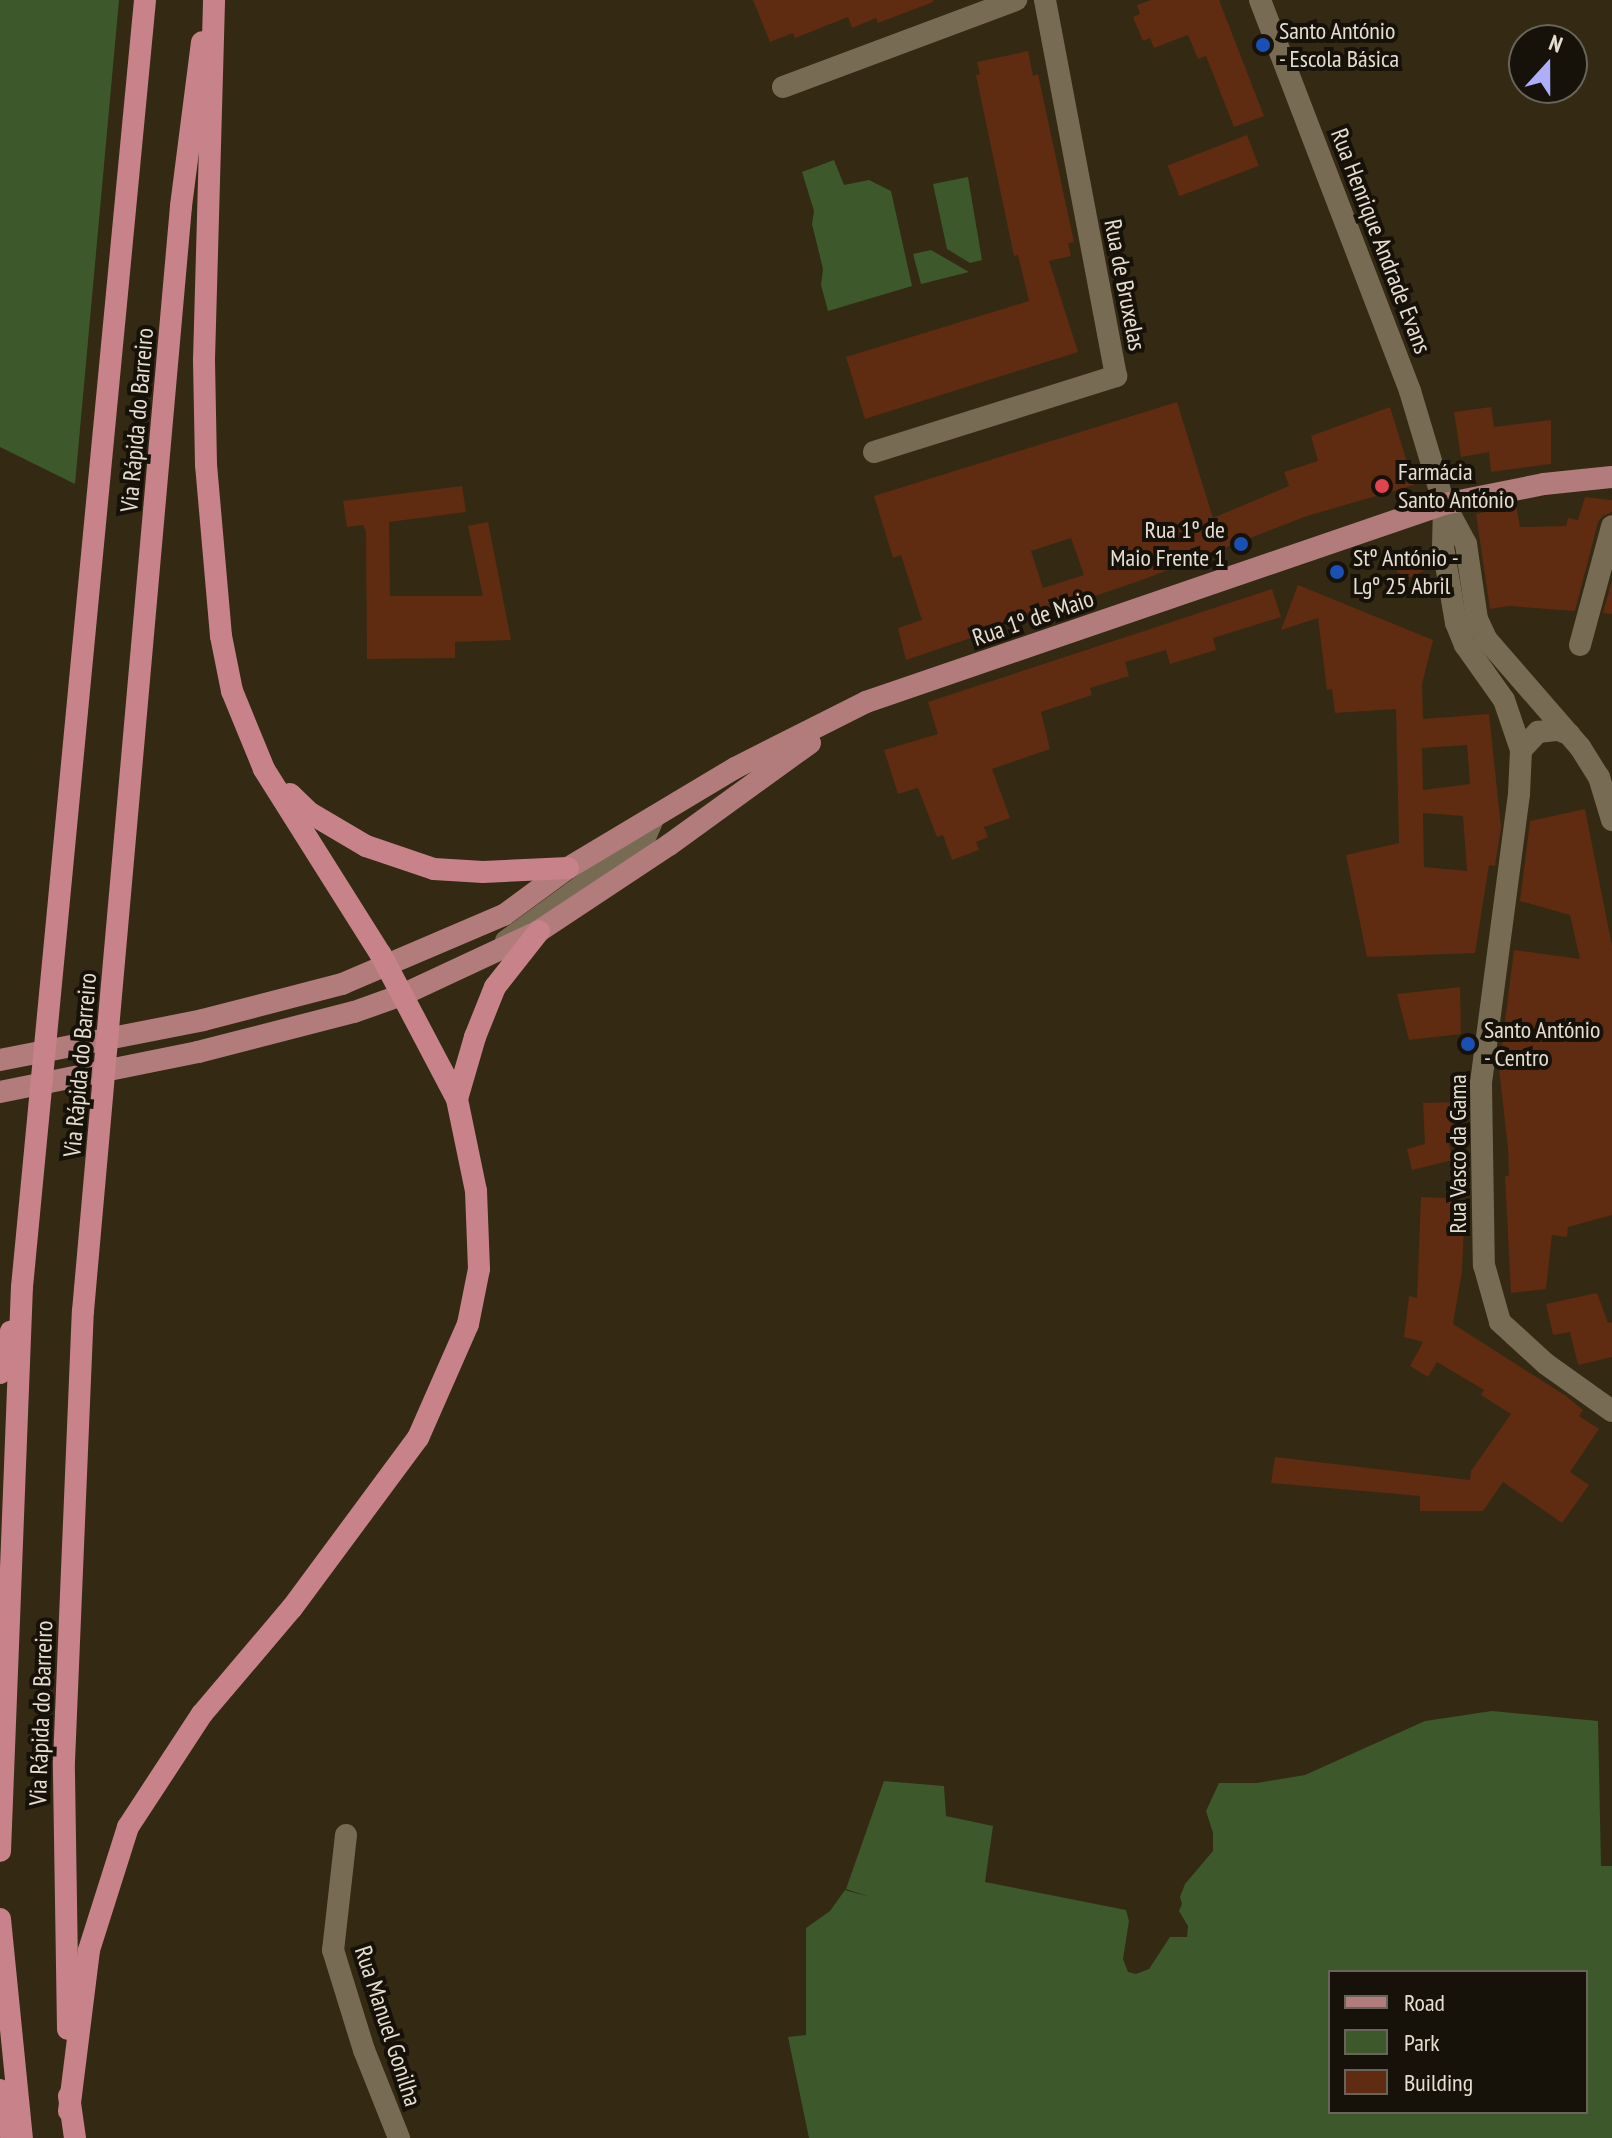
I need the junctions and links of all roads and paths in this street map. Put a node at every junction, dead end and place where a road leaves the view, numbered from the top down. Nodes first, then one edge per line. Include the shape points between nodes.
1 (145, 0) edge
2 (208, 0) edge
3 (214, 0) edge
4 (1016, 0) edge
5 (1045, 0) edge
6 (1260, 0) edge
7 (783, 87) dead end
8 (874, 452) dead end
9 (1612, 477) edge
10 (1444, 504) junction
11 (1612, 526) edge
12 (1580, 645) dead end
13 (866, 702) junction
14 (1569, 734) junction
15 (1521, 750) junction
16 (264, 769) junction
17 (1611, 814) edge
18 (654, 817) junction
19 (568, 868) junction
20 (539, 931) junction
21 (489, 954) junction
22 (387, 967) junction
23 (402, 995) junction
24 (0, 1060) edge
25 (0, 1092) edge
26 (457, 1099) junction
27 (22, 1287) junction
28 (0, 1373) edge
29 (1612, 1411) edge
30 (346, 1835) dead end
31 (0, 1851) edge
32 (0, 1919) edge
33 (0, 2090) edge
34 (69, 2111) junction
35 (11, 2138) edge
36 (22, 2138) edge
37 (75, 2138) edge
38 (399, 2138) edge

1 - 27 highway, Via Rápida do Barreiro
2 - 34 highway, Via Rápida do Barreiro via 181,206 83,1311 64,1761
3 - 16 highway via 206,465 221,636 232,691
4 - 7 street
5 - 8 street, Rua de Bruxelas via 1116,376
6 - 10 street, Rua Henrique Andrade Evans via 1410,391
9 - 10 main road, Rua 1º de Maio
10 - 13 main road, Rua 1º de Maio
10 - 14 street via 1466,544 1477,619 1487,640
10 - 15 street via 1443,547 1456,623 1465,645 1504,700
11 - 12 street
13 - 18 main road via 735,768
13 - 20 main road via 669,845
14 - 15 street via 1538,732
14 - 17 street via 1599,777
15 - 29 street, Rua Vasco da Gama via 1481,1084 1484,1265 1500,1322 1546,1364
16 - 19 highway via 310,813 366,846 434,869
16 - 22 highway
18 - 19 main road
18 - 21 street via 644,840
19 - 22 main road via 504,915
20 - 21 main road
20 - 26 highway via 495,987
21 - 23 main road
22 - 23 highway
22 - 24 main road via 296,998
23 - 25 main road via 198,1052
23 - 26 highway
26 - 34 highway via 476,1191 479,1269 468,1324 418,1438 292,1608 202,1714 128,1827 89,1950
27 - 28 highway
27 - 31 highway, Via Rápida do Barreiro
30 - 38 street, Rua Manuel Gonilha via 333,1950
32 - 36 highway
33 - 35 highway
34 - 37 highway, Via Rápida do Barreiro

